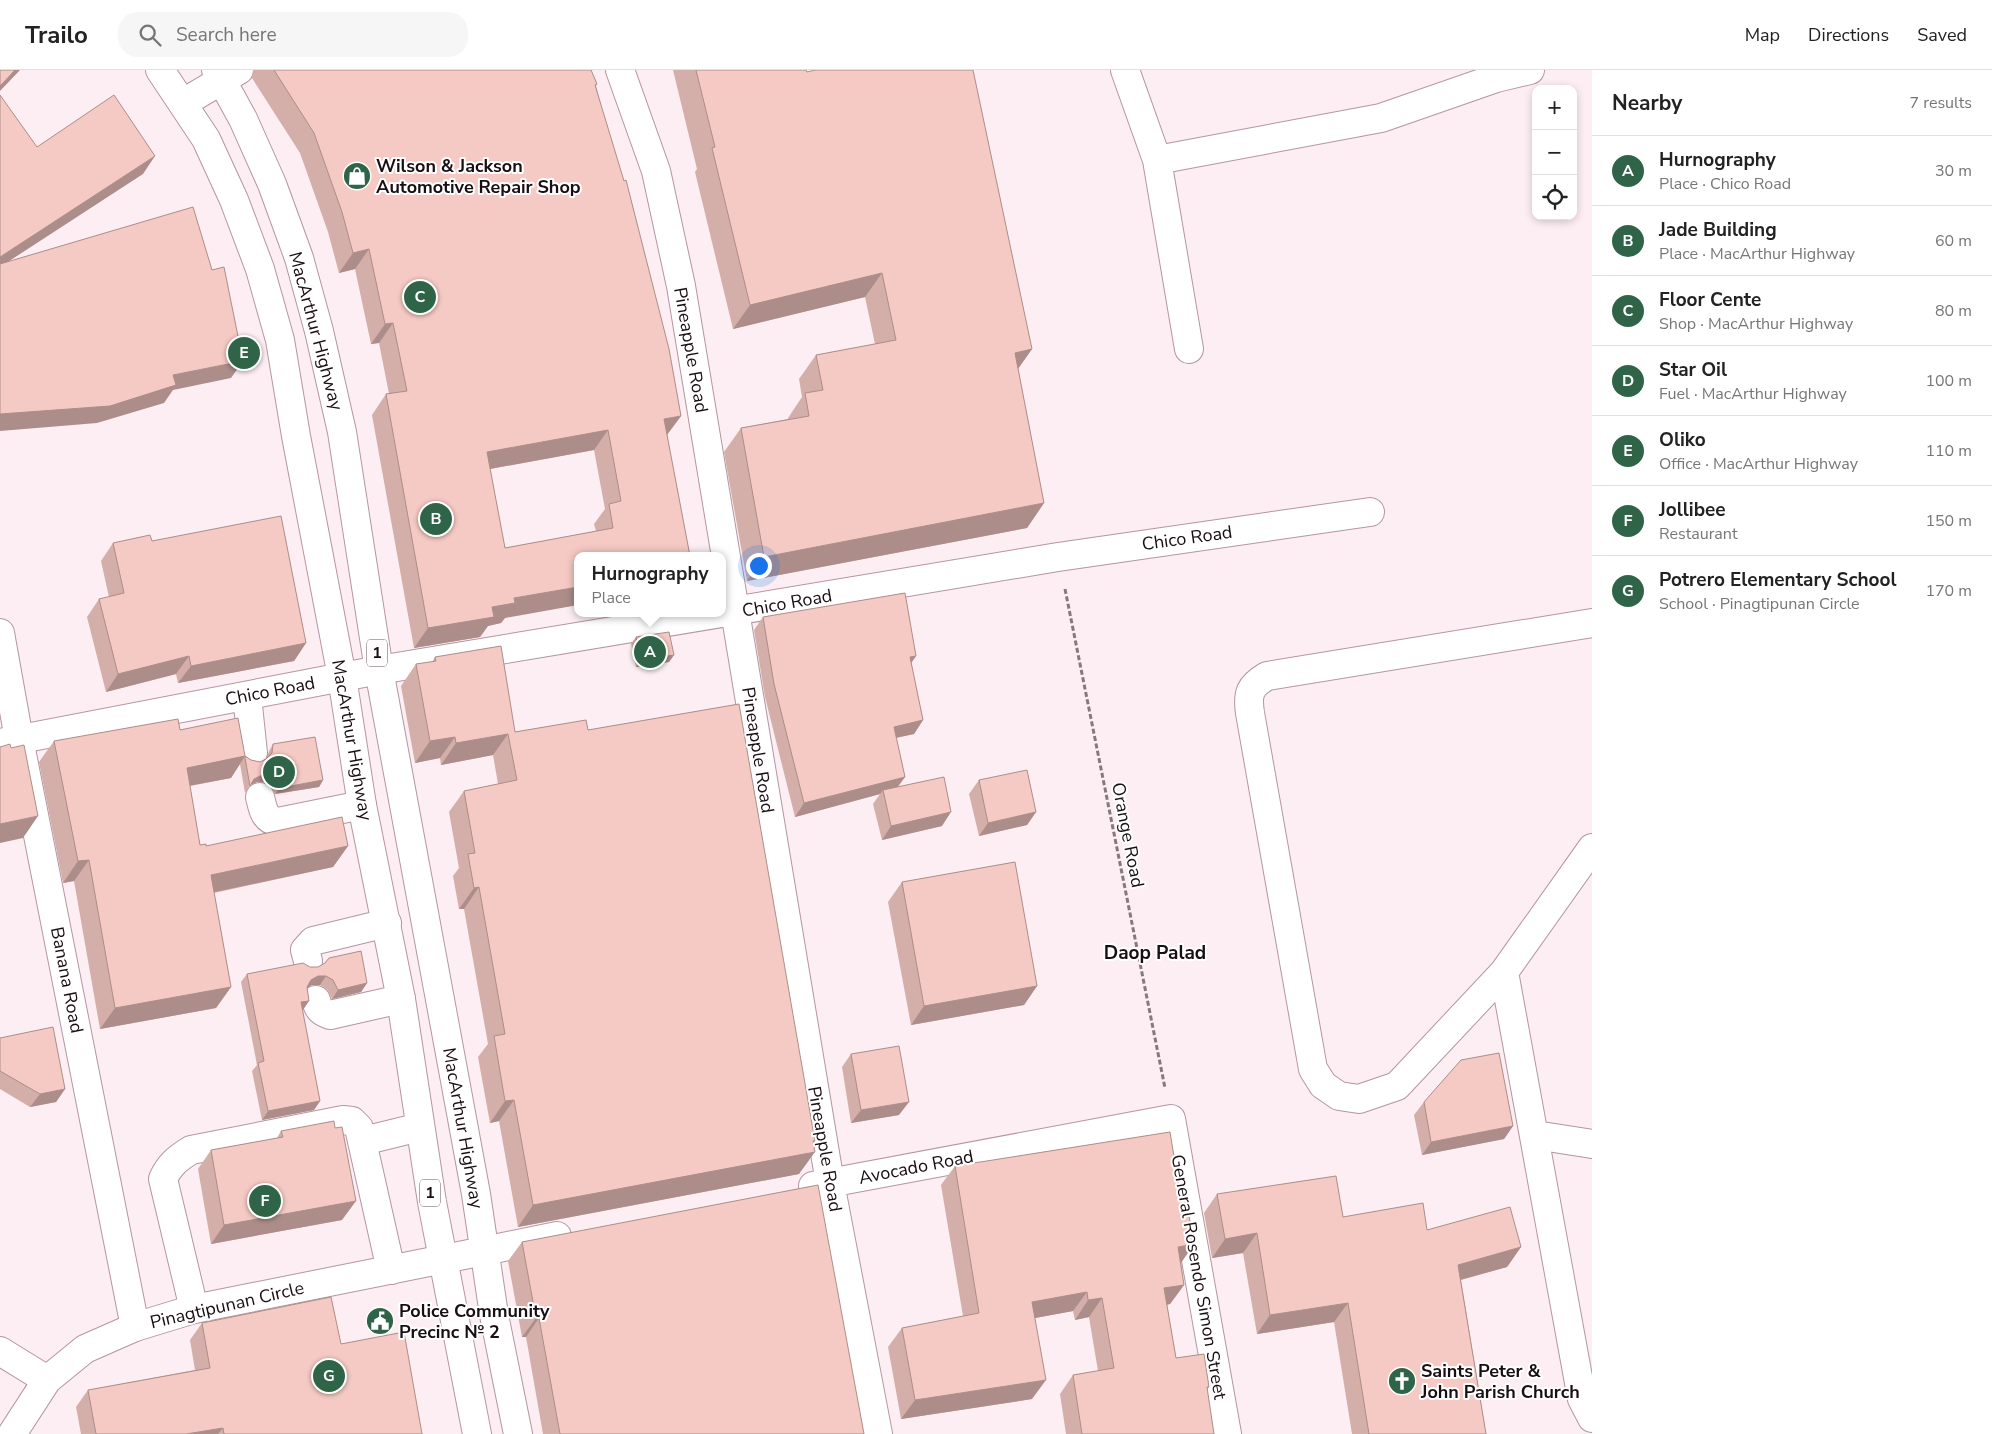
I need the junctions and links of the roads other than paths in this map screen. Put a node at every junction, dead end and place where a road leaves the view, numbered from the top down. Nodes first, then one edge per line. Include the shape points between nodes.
1 (160, 70) edge
2 (620, 70) edge
3 (1125, 70) edge
4 (1530, 70) edge
5 (226, 73) edge
6 (183, 104) junction
7 (1157, 160) junction
8 (1189, 349) dead end
9 (1370, 512) dead end
10 (725, 552) edge
11 (726, 558) edge
12 (735, 612) junction
13 (726, 613) edge
14 (704, 617) edge
15 (1592, 622) edge
16 (0, 632) edge
17 (379, 670) junction
18 (342, 677) junction
19 (247, 696) junction
20 (10, 741) edge
21 (253, 753) dead end
22 (260, 797) dead end
23 (362, 805) junction
24 (1592, 848) edge
25 (387, 923) junction
26 (308, 960) dead end
27 (1504, 972) junction
28 (316, 1000) dead end
29 (401, 1000) junction
30 (1171, 1119) joint
31 (420, 1127) junction
32 (1535, 1135) junction
33 (363, 1140) junction
34 (1592, 1144) edge
35 (830, 1183) junction
36 (792, 1190) edge
37 (580, 1231) edge
38 (484, 1251) junction
39 (443, 1259) junction
40 (391, 1270) junction
41 (194, 1309) junction
42 (135, 1327) junction
43 (0, 1351) edge
44 (47, 1380) junction
45 (1592, 1418) edge
46 (12, 1434) edge
47 (477, 1434) edge
48 (518, 1434) edge
49 (878, 1434) edge
50 (1226, 1434) edge

1 - 6 main road, MacArthur Highway / 1
2 - 10 main road, Pineapple Road via 656,171 679,276
3 - 7 main road
4 - 7 main road via 1496,78 1382,118
5 - 6 main road
5 - 17 main road, MacArthur Highway / 1 via 299,258 319,331 342,432
6 - 18 main road, MacArthur Highway / 1 via 206,139 234,200 260,269 280,340
7 - 8 main road
9 - 12 main road, Chico Road via 1058,556
11 - 12 main road, Pineapple Road
12 - 13 main road, Chico Road
12 - 35 main road, Pineapple Road
14 - 17 main road, Chico Road
15 - 27 main road via 1267,676 1254,683 1248,699 1313,1069 1323,1085 1339,1096 1359,1099 1397,1086
16 - 20 main road, Banana Road
17 - 18 main road, Chico Road
17 - 38 main road, MacArthur Highway / 1
18 - 19 main road, Chico Road
18 - 23 main road, MacArthur Highway / 1
19 - 20 main road, Chico Road
19 - 21 main road
20 - 42 main road, Banana Road
22 - 23 main road via 265,815 278,822
23 - 25 main road, MacArthur Highway / 1
24 - 27 main road
25 - 26 main road via 313,941 305,950
25 - 29 main road, MacArthur Highway / 1
27 - 32 main road
28 - 29 main road via 318,1008 330,1015
29 - 31 main road, MacArthur Highway / 1
30 - 35 main road, Avocado Road
30 - 50 main road, General Rosendo Simon Street
31 - 33 main road
31 - 39 main road, MacArthur Highway / 1
32 - 34 main road
32 - 45 main road via 1582,1399
33 - 40 main road
33 - 41 main road via 359,1128 352,1121 343,1120 191,1150 178,1157 163,1179
35 - 36 main road, Avocado Road
35 - 49 main road, Pineapple Road
37 - 38 main road
38 - 39 main road, Pinagtipunan Circle
38 - 48 main road, MacArthur Highway / 1
39 - 40 main road, Pinagtipunan Circle
39 - 47 main road, MacArthur Highway / 1
40 - 41 main road, Pinagtipunan Circle
41 - 42 main road, Pinagtipunan Circle
42 - 44 main road, Pinagtipunan Circle via 85,1349
43 - 44 main road
44 - 46 main road, Pinagtipunan Circle

